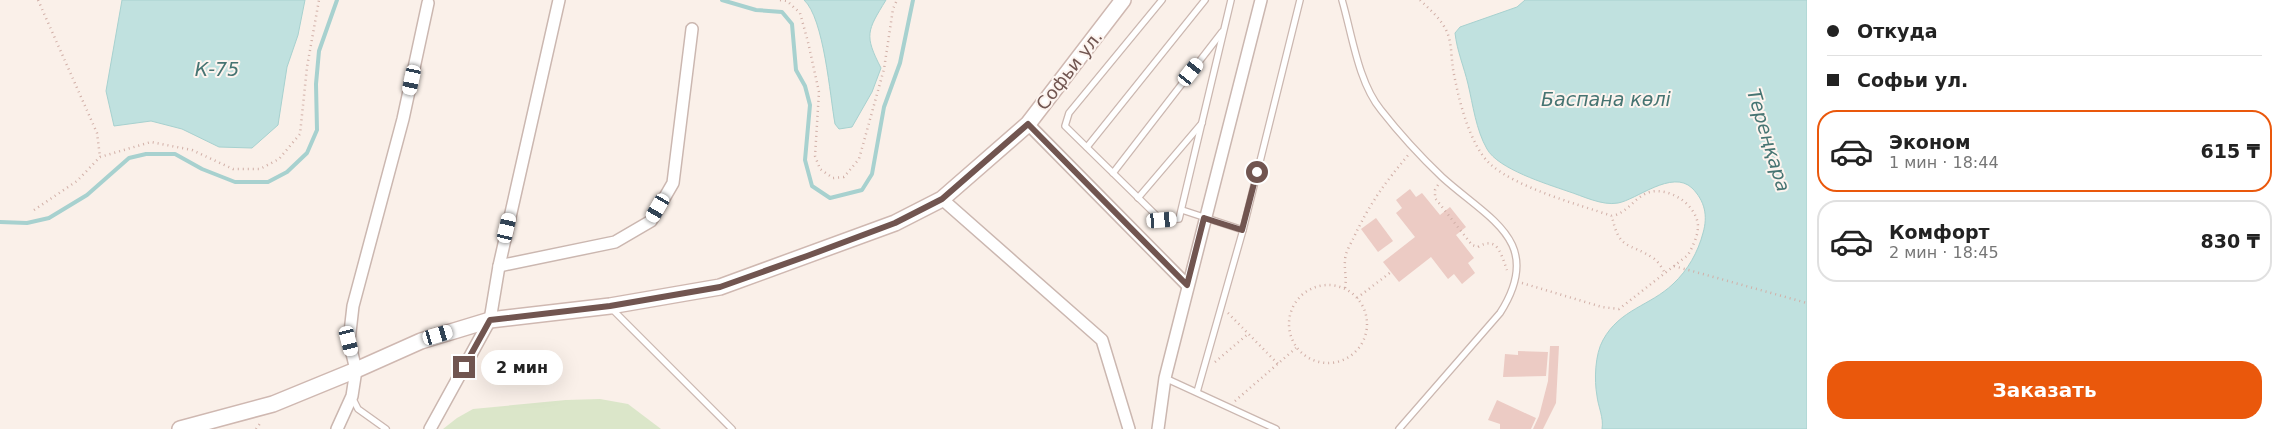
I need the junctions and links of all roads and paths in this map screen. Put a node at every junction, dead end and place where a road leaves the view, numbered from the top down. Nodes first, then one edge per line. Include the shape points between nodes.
1 (38, 0) edge
2 (318, 0) edge
3 (558, 0) edge
4 (780, 0) edge
5 (897, 0) edge
6 (1123, 0) edge
7 (1162, 0) edge
8 (1204, 0) edge
9 (1231, 0) edge
10 (1261, 0) edge
11 (1300, 0) edge
12 (1342, 0) edge
13 (1420, 0) edge
14 (428, 3) dead end
15 (692, 29) dead end
16 (1224, 29) junction
17 (1202, 122) junction
18 (1028, 124) junction
19 (1087, 147) junction
20 (1415, 148) junction
21 (100, 158) junction
22 (1113, 173) junction
23 (1442, 177) junction
24 (1138, 198) junction
25 (942, 199) junction
26 (34, 210) dead end
27 (1182, 210) junction
28 (1612, 216) junction
29 (1204, 218) junction
30 (1242, 230) junction
31 (498, 266) junction
32 (1674, 266) junction
33 (1391, 272) dead end
34 (1665, 273) junction
35 (1516, 282) junction
36 (1187, 285) junction
37 (1345, 288) junction
38 (1358, 298) junction
39 (1807, 303) edge
40 (610, 306) junction
41 (1221, 306) junction
42 (490, 320) junction
43 (1248, 334) junction
44 (1296, 348) junction
45 (1278, 364) junction
46 (356, 370) junction
47 (1202, 372) junction
48 (1165, 378) junction
49 (1197, 392) junction
50 (352, 396) junction
51 (1228, 408) junction
52 (180, 429) edge
53 (337, 429) edge
54 (386, 429) edge
55 (430, 429) edge
56 (732, 429) edge
57 (1129, 429) edge
58 (1158, 429) edge
59 (1276, 429) edge
60 (1399, 429) edge

1 - 21 path via 97,133
2 - 21 path via 300,134 279,159 260,169 233,169 192,150 151,142
3 - 31 street
4 - 5 path via 787,1 800,13 819,92 815,156 820,169 833,178 844,177 859,159 884,69
6 - 18 street, Софьи ул.
7 - 19 lane via 1069,113 1065,126
8 - 19 lane
9 - 16 lane
10 - 29 street
11 - 30 lane
12 - 20 lane via 1369,91 1380,110
13 - 28 path via 1446,29 1460,102 1482,156 1510,177
14 - 46 street via 404,119 353,306 349,341
15 - 31 street via 673,183 651,221 615,242
16 - 17 lane
16 - 22 lane
17 - 24 lane
17 - 27 lane
18 - 25 street, Софьи ул.
18 - 36 street
19 - 22 lane
20 - 23 lane
20 - 37 path via 1380,188 1365,213 1345,260
21 - 26 path via 78,181
22 - 24 lane
23 - 35 lane via 1499,224 1511,240
23 - 35 path via 1435,190 1435,198 1472,245 1478,247 1485,243 1498,248 1508,273
24 - 27 lane via 1162,220 1180,219
25 - 40 street, Софьи ул. via 895,223 720,287
25 - 57 street via 1102,340
27 - 29 lane
28 - 32 path via 1621,214 1649,192 1663,191 1680,197 1697,217 1698,227 1688,255
28 - 34 path via 1620,241 1654,259
29 - 30 lane
29 - 36 street
30 - 41 lane
31 - 42 street
32 - 34 path
32 - 39 path
33 - 38 path
34 - 35 path via 1618,309
35 - 60 lane via 1500,313
36 - 48 street
37 - 38 path
37 - 44 path via 1321,285 1298,298 1288,323
38 - 44 path via 1366,314 1367,333 1353,355 1342,361 1324,363 1306,357
40 - 42 street, Софьи ул.
40 - 56 lane
41 - 43 path
41 - 47 lane
42 - 46 street, Софьи ул. via 420,340
42 - 55 street
43 - 45 path
43 - 47 path
44 - 45 path
45 - 51 path
46 - 50 street
46 - 52 street, Софьи ул. via 274,404
47 - 49 lane
48 - 49 lane
48 - 58 street
49 - 51 lane
50 - 53 street
50 - 54 lane via 358,410
51 - 59 lane

